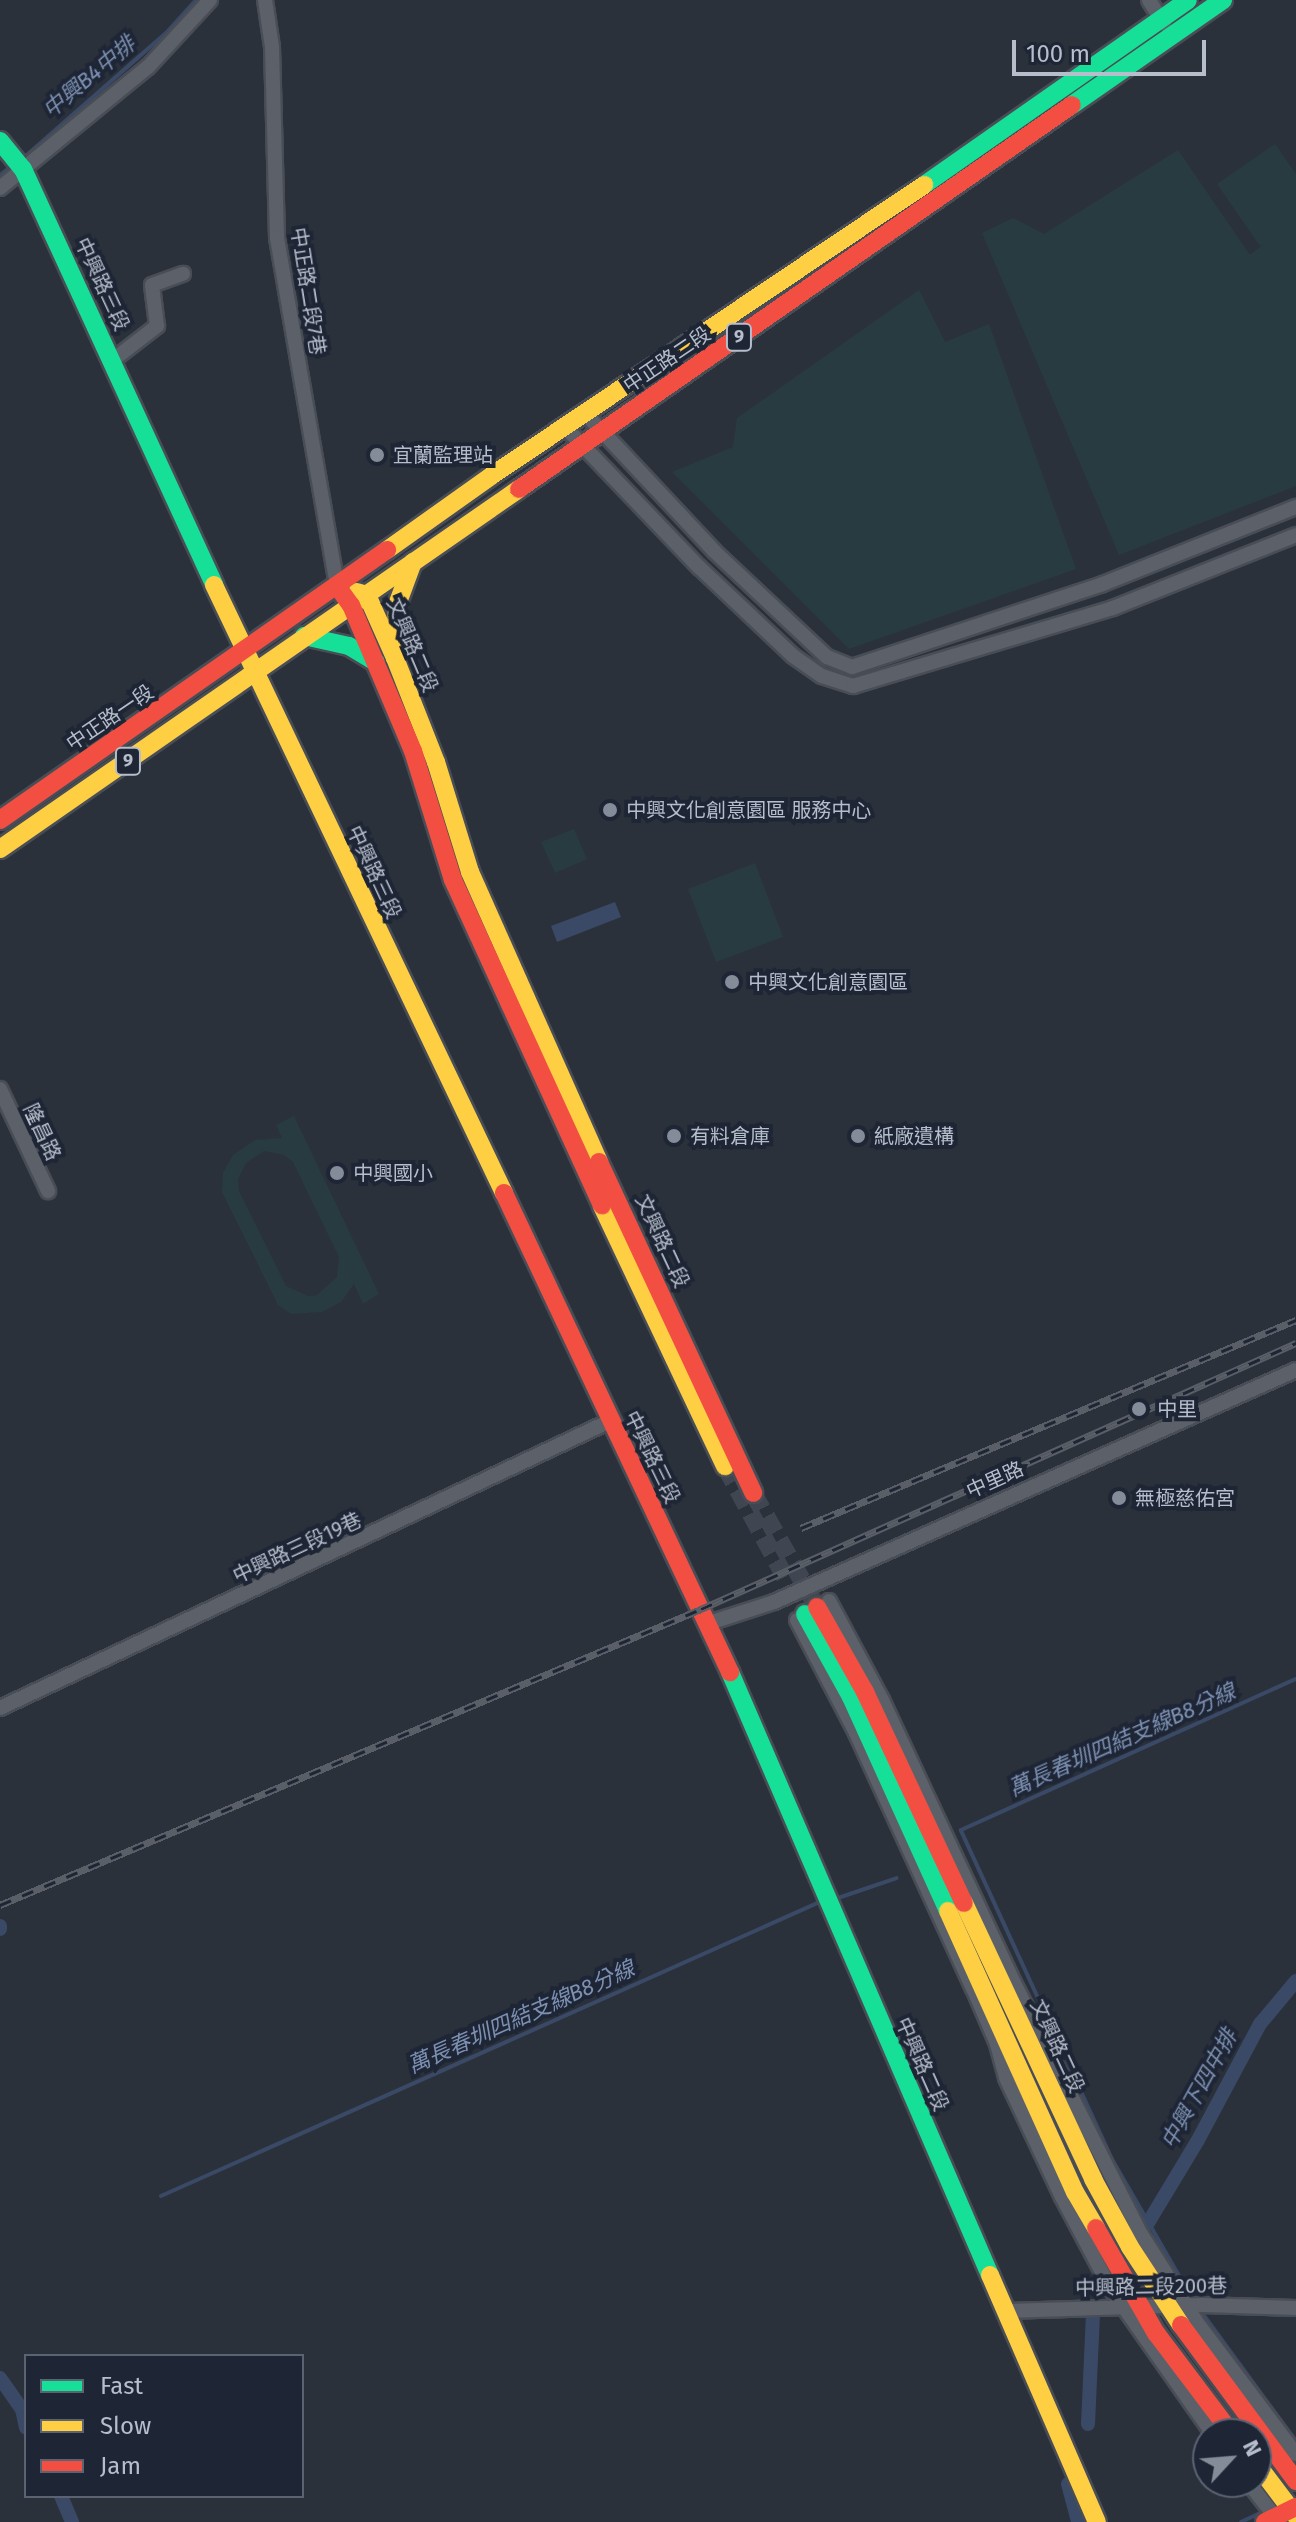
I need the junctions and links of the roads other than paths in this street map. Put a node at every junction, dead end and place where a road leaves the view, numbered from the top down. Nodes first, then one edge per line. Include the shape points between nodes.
1 (210, 0) edge
2 (265, 0) edge
3 (1149, 0) edge
4 (1188, 0) edge
5 (1223, 0) edge
6 (1166, 26) junction
7 (0, 141) edge
8 (23, 169) junction
9 (0, 188) edge
10 (183, 274) dead end
11 (113, 360) junction
12 (584, 412) junction
13 (565, 427) junction
14 (601, 432) junction
15 (580, 447) junction
16 (1296, 507) edge
17 (1296, 535) edge
18 (413, 562) junction
19 (337, 586) junction
20 (367, 595) junction
21 (351, 605) junction
22 (304, 636) junction
23 (245, 652) junction
24 (395, 658) junction
25 (376, 662) junction
26 (255, 673) junction
27 (0, 820) edge
28 (0, 849) edge
29 (0, 1089) edge
30 (48, 1191) dead end
31 (1296, 1370) edge
32 (610, 1421) junction
33 (725, 1466) tunnel mouth
34 (753, 1493) tunnel mouth
35 (709, 1623) junction
36 (0, 1708) edge
37 (1177, 2306) junction
38 (1132, 2307) junction
39 (1296, 2308) edge
40 (1007, 2311) junction
41 (1203, 2418) edge
42 (1219, 2418) edge
43 (1296, 2454) edge
44 (1296, 2481) edge
45 (1272, 2493) edge
46 (1265, 2498) edge
47 (1284, 2516) edge
48 (1097, 2522) edge

1 - 8 street via 148,67
2 - 19 street, 中正路二段7巷 via 272,47 277,238
3 - 6 street
4 - 6 street, 中正路二段 / 9
5 - 6 street, 中正路二段 / 9
6 - 12 street, 中正路二段 / 9
6 - 14 street, 中正路二段 / 9 via 946,195
7 - 8 street, 中興路三段
8 - 9 street
8 - 11 street, 中興路三段
10 - 11 street via 152,285 157,326
11 - 23 street, 中興路三段
12 - 13 street, 中正路二段 / 9
12 - 14 street
13 - 15 street
13 - 19 street, 中正路二段 / 9
14 - 15 street, 中正路二段 / 9
14 - 16 street via 714,551 827,657 852,667 1103,584
15 - 17 street via 793,656 822,676 853,686 1113,608
15 - 18 street, 中正路二段 / 9
18 - 20 street, 中正路二段 / 9
18 - 24 street via 397,605
19 - 20 street, 文興路二段
19 - 21 street, 文興路二段
19 - 23 street, 中正路二段 / 9
20 - 21 street, 中正路二段 / 9
20 - 24 street, 文興路二段
21 - 22 street, 中正路二段 / 9
21 - 25 street, 文興路二段
22 - 25 street via 349,646
22 - 26 street, 中正路二段 / 9
23 - 26 street, 中興路三段
23 - 27 street, 中正路一段 / 9
24 - 34 street, 文興路二段 via 482,900
25 - 33 street, 文興路二段 via 413,751 453,880
26 - 28 street, 9
26 - 32 street, 中興路三段
29 - 30 street, 隆昌路
31 - 35 street, 中里路 via 774,1602
32 - 35 street, 中興路三段
32 - 36 street, 中興路三段19巷
35 - 40 street, 中興路二段
37 - 38 street, 中興路二段200巷
37 - 38 street, 文興路二段 via 1093,2179 865,1692 812,1611 1064,2169
37 - 39 street, 中興路二段200巷
37 - 43 street, 文興路二段
37 - 44 street, 文興路二段
38 - 40 street, 中興路二段200巷
38 - 41 street, 文興路二段
38 - 42 street, 文興路二段
40 - 48 street, 中興路二段
45 - 47 street
46 - 47 street

